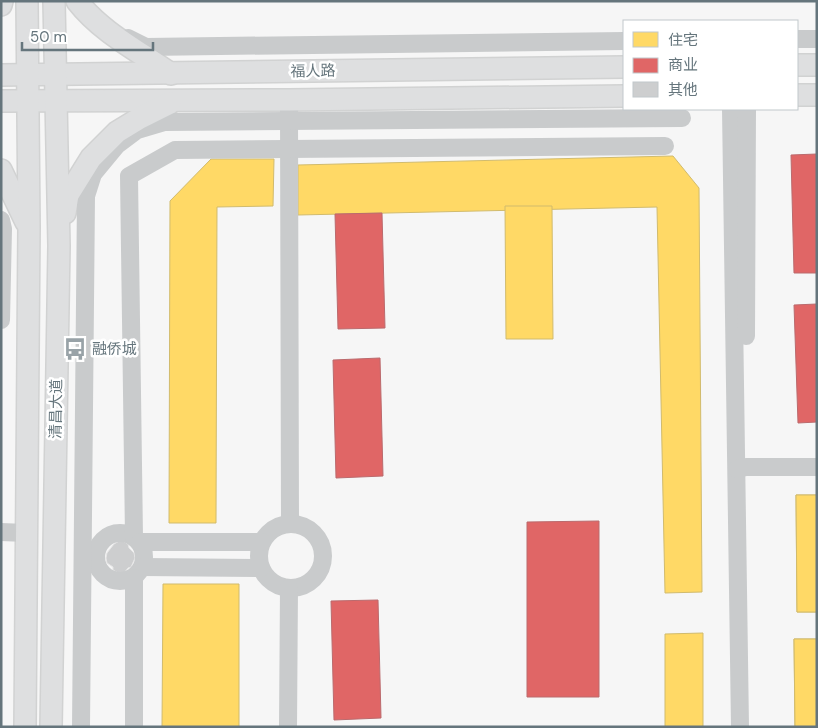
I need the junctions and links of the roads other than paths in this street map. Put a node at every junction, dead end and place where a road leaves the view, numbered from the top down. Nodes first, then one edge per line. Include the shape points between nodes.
1 (27, 1) edge
2 (54, 1) edge
3 (77, 1) edge
4 (91, 1) edge
5 (798, 39) edge
6 (817, 39) edge
7 (623, 41) edge
8 (798, 65) edge
9 (817, 65) edge
10 (623, 67) edge
11 (55, 74) junction
12 (171, 74) junction
13 (1, 75) edge
14 (28, 75) junction
15 (817, 94) edge
16 (798, 95) edge
17 (623, 96) edge
18 (176, 100) junction
19 (289, 100) junction
20 (1, 101) edge
21 (28, 101) junction
22 (55, 101) junction
23 (731, 110) edge
24 (747, 110) edge
25 (682, 118) dead end
26 (289, 121) junction
27 (665, 146) dead end
28 (288, 149) junction
29 (1, 170) edge
30 (1, 220) edge
31 (29, 227) junction
32 (59, 246) junction
33 (1, 320) edge
34 (817, 467) edge
35 (742, 468) junction
36 (290, 524) junction
37 (1, 532) edge
38 (26, 533) junction
39 (137, 540) junction
40 (262, 542) junction
41 (54, 558) junction
42 (89, 559) junction
43 (262, 568) junction
44 (138, 572) junction
45 (289, 588) junction
46 (25, 727) edge
47 (51, 727) edge
48 (80, 727) edge
49 (134, 727) edge
50 (288, 727) edge
51 (740, 727) edge
52 (749, 727) edge

1 - 14 main road, 清昌大道
2 - 11 main road, 清昌大道
3 - 12 main road via 113,36
4 - 7 street via 117,32 146,47
5 - 6 street
8 - 9 main road
10 - 12 main road, 福人路
11 - 12 main road, 福人路
11 - 14 main road, 福人路
11 - 22 main road, 清昌大道
13 - 14 main road, 福人路
14 - 21 main road, 清昌大道
15 - 16 main road
17 - 19 main road, 福人路
18 - 19 main road, 福人路
18 - 22 main road, 福人路
18 - 32 main road via 117,132 87,163 68,195
19 - 26 street
20 - 21 main road, 福人路
21 - 22 main road, 福人路
21 - 31 main road, 清昌大道
22 - 32 main road, 清昌大道
23 - 35 street
24 - 35 street
25 - 26 street
26 - 28 street
26 - 42 street via 164,122 137,130 117,145 92,174 86,196
27 - 28 street
28 - 36 street
28 - 39 street via 175,150 130,176
29 - 31 main road
30 - 33 street
31 - 38 main road, 清昌大道
32 - 41 main road, 清昌大道
34 - 35 street
35 - 51 street
35 - 52 street
36 - 40 street via 276,528
36 - 45 street via 306,527 314,533 320,541 324,561 314,580 304,586
37 - 38 street
38 - 46 main road, 清昌大道
39 - 40 street
39 - 42 street via 127,534 111,534
39 - 44 street via 144,557
40 - 43 street via 259,553
41 - 42 street
41 - 47 main road, 清昌大道
42 - 44 street via 104,576 118,582 127,581
42 - 48 street
43 - 44 street
43 - 45 street via 272,583
44 - 49 street
45 - 50 street

